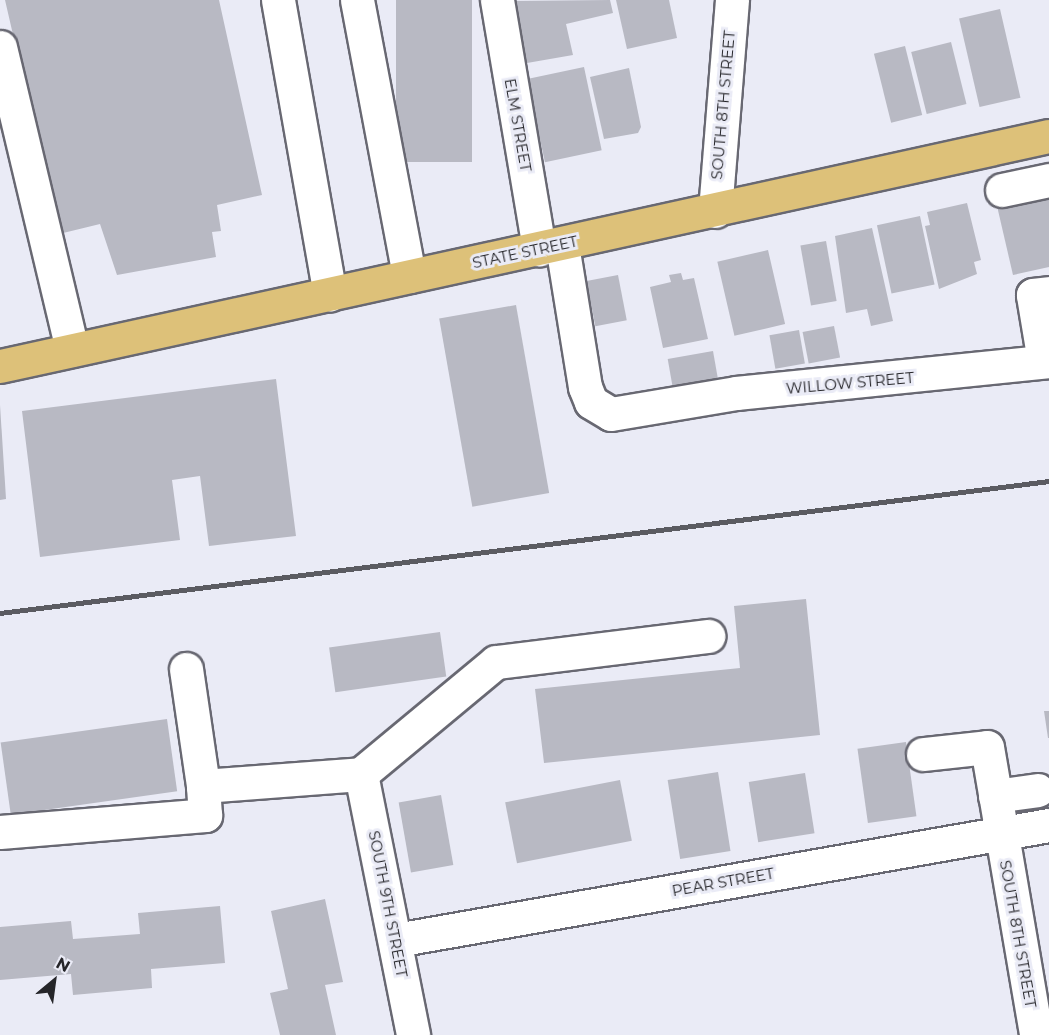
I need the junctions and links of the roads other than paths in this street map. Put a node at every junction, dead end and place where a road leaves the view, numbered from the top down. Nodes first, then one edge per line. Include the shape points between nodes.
1 (278, 0) edge
2 (357, 0) edge
3 (497, 0) edge
4 (732, 0) edge
5 (0, 47) edge
6 (1049, 136) edge
7 (1012, 145) junction
8 (1024, 185) edge
9 (715, 211) junction
10 (551, 247) junction
11 (409, 276) junction
12 (1049, 293) edge
13 (330, 294) junction
14 (72, 350) junction
15 (1046, 361) edge
16 (0, 366) edge
17 (651, 410) joint
18 (708, 636) dead end
19 (186, 669) dead end
20 (923, 754) dead end
21 (361, 774) junction
22 (203, 786) junction
23 (1038, 790) dead end
24 (995, 796) junction
25 (1049, 825) edge
26 (0, 832) edge
27 (1000, 833) junction
28 (396, 940) junction
29 (413, 1035) edge
30 (1036, 1035) edge

1 - 13 street
2 - 11 street
3 - 10 street, ELM STREET
4 - 9 street, SOUTH 8TH STREET
5 - 14 street
6 - 7 main road, STATE STREET
7 - 8 street
7 - 9 main road, STATE STREET
9 - 10 main road, STATE STREET
10 - 11 main road, STATE STREET
10 - 17 street, ELM STREET via 591,402 611,414
11 - 13 main road, STATE STREET
12 - 15 street via 1034,295
13 - 14 main road, STATE STREET
14 - 16 main road, STATE STREET
15 - 17 street, WILLOW STREET via 736,393
18 - 21 street via 496,662
19 - 22 street
20 - 24 street, SOUTH 8TH STREET via 987,747
21 - 22 street
21 - 28 street, SOUTH 9TH STREET
22 - 26 street via 205,815
23 - 24 street
24 - 27 street, SOUTH 8TH STREET
25 - 27 street, PEAR STREET
27 - 28 street, PEAR STREET
27 - 30 street, SOUTH 8TH STREET
28 - 29 street, SOUTH 9TH STREET

